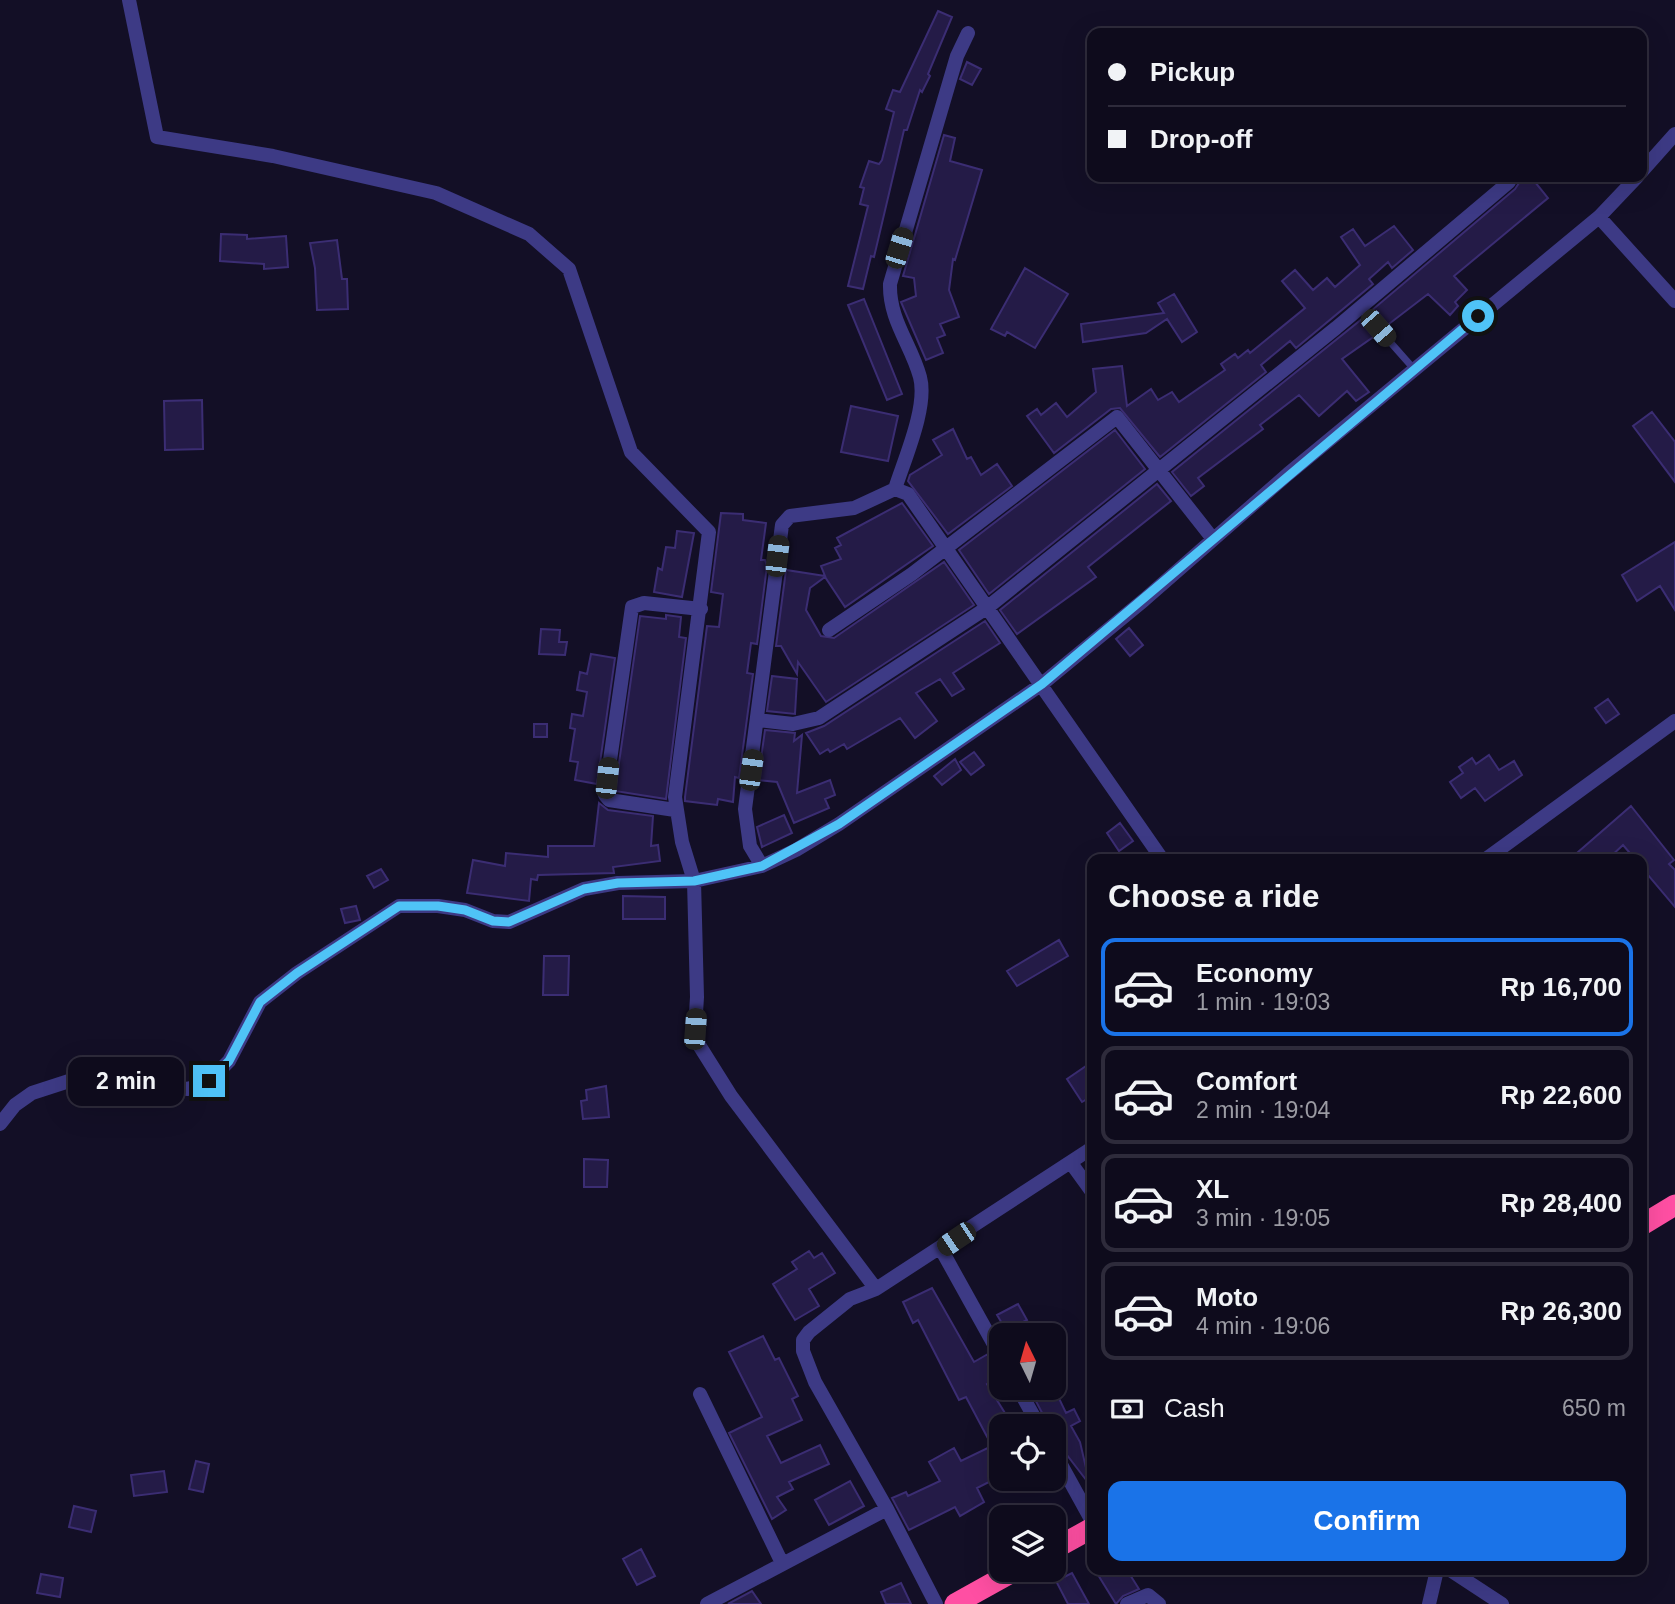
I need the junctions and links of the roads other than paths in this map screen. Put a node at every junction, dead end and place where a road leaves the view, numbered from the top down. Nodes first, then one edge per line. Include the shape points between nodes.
1 (129, 0) edge
2 (968, 33) dead end
3 (1675, 135) edge
4 (1647, 166) edge
5 (1509, 182) dead end
6 (1632, 182) edge
7 (1599, 217) junction
8 (1675, 301) edge
9 (1360, 307) junction
10 (1414, 369) junction
11 (1159, 468) junction
12 (895, 489) junction
13 (1213, 539) junction
14 (946, 548) junction
15 (988, 607) junction
16 (701, 609) junction
17 (829, 630) dead end
18 (1042, 684) junction
19 (758, 720) junction
20 (1675, 721) edge
21 (675, 810) junction
22 (1159, 854) edge
23 (1493, 854) edge
24 (762, 866) junction
25 (694, 881) junction
26 (0, 1124) edge
27 (1087, 1152) edge
28 (1071, 1163) junction
29 (1087, 1185) edge
30 (1675, 1205) edge
31 (1647, 1222) edge
32 (941, 1249) junction
33 (876, 1289) junction
34 (989, 1335) edge
35 (700, 1394) dead end
36 (1066, 1474) edge
37 (887, 1509) junction
38 (1087, 1512) edge
39 (1087, 1531) edge
40 (1066, 1542) edge
41 (782, 1563) junction
42 (1436, 1575) edge
43 (1458, 1575) edge
44 (994, 1582) edge
45 (707, 1604) edge
46 (936, 1604) edge
47 (955, 1604) edge
48 (1127, 1604) edge
49 (1159, 1604) edge
50 (1429, 1604) edge
51 (1502, 1604) edge

1 - 16 street via 157,137 273,156 436,193 529,234 569,269 631,452 709,532
2 - 12 street via 957,56 890,284 894,318 915,363 922,392
3 - 4 street
5 - 9 street
6 - 7 street
7 - 8 street
7 - 10 street
9 - 10 lane
9 - 11 street
10 - 13 street
11 - 13 street
11 - 14 street via 1120,418 1115,418
11 - 15 street
12 - 14 street via 908,494
12 - 19 street via 853,508 785,520
13 - 18 street
14 - 15 street
14 - 17 street
15 - 18 street
15 - 19 street via 819,718 793,724
16 - 21 street
16 - 21 street via 644,603 632,607 608,764 605,795 609,800
18 - 22 street
18 - 24 street via 839,824
19 - 24 street via 745,809 750,846
20 - 23 street
21 - 25 street
24 - 25 street
25 - 26 street via 618,883 584,889 509,922 438,906 399,906 260,1002 229,1061 209,1081 188,1089 106,1078 68,1081 32,1093
25 - 33 street via 695,1029 699,1045 723,1085
27 - 28 street
28 - 29 street
28 - 32 street
30 - 31 highway
32 - 33 street
32 - 34 street
33 - 37 street via 850,1299 809,1332 803,1351 815,1382
35 - 41 street
36 - 38 street
37 - 41 street
37 - 46 street
39 - 40 highway
41 - 45 street
42 - 50 street
43 - 51 street
44 - 47 highway
48 - 49 street via 1148,1595

